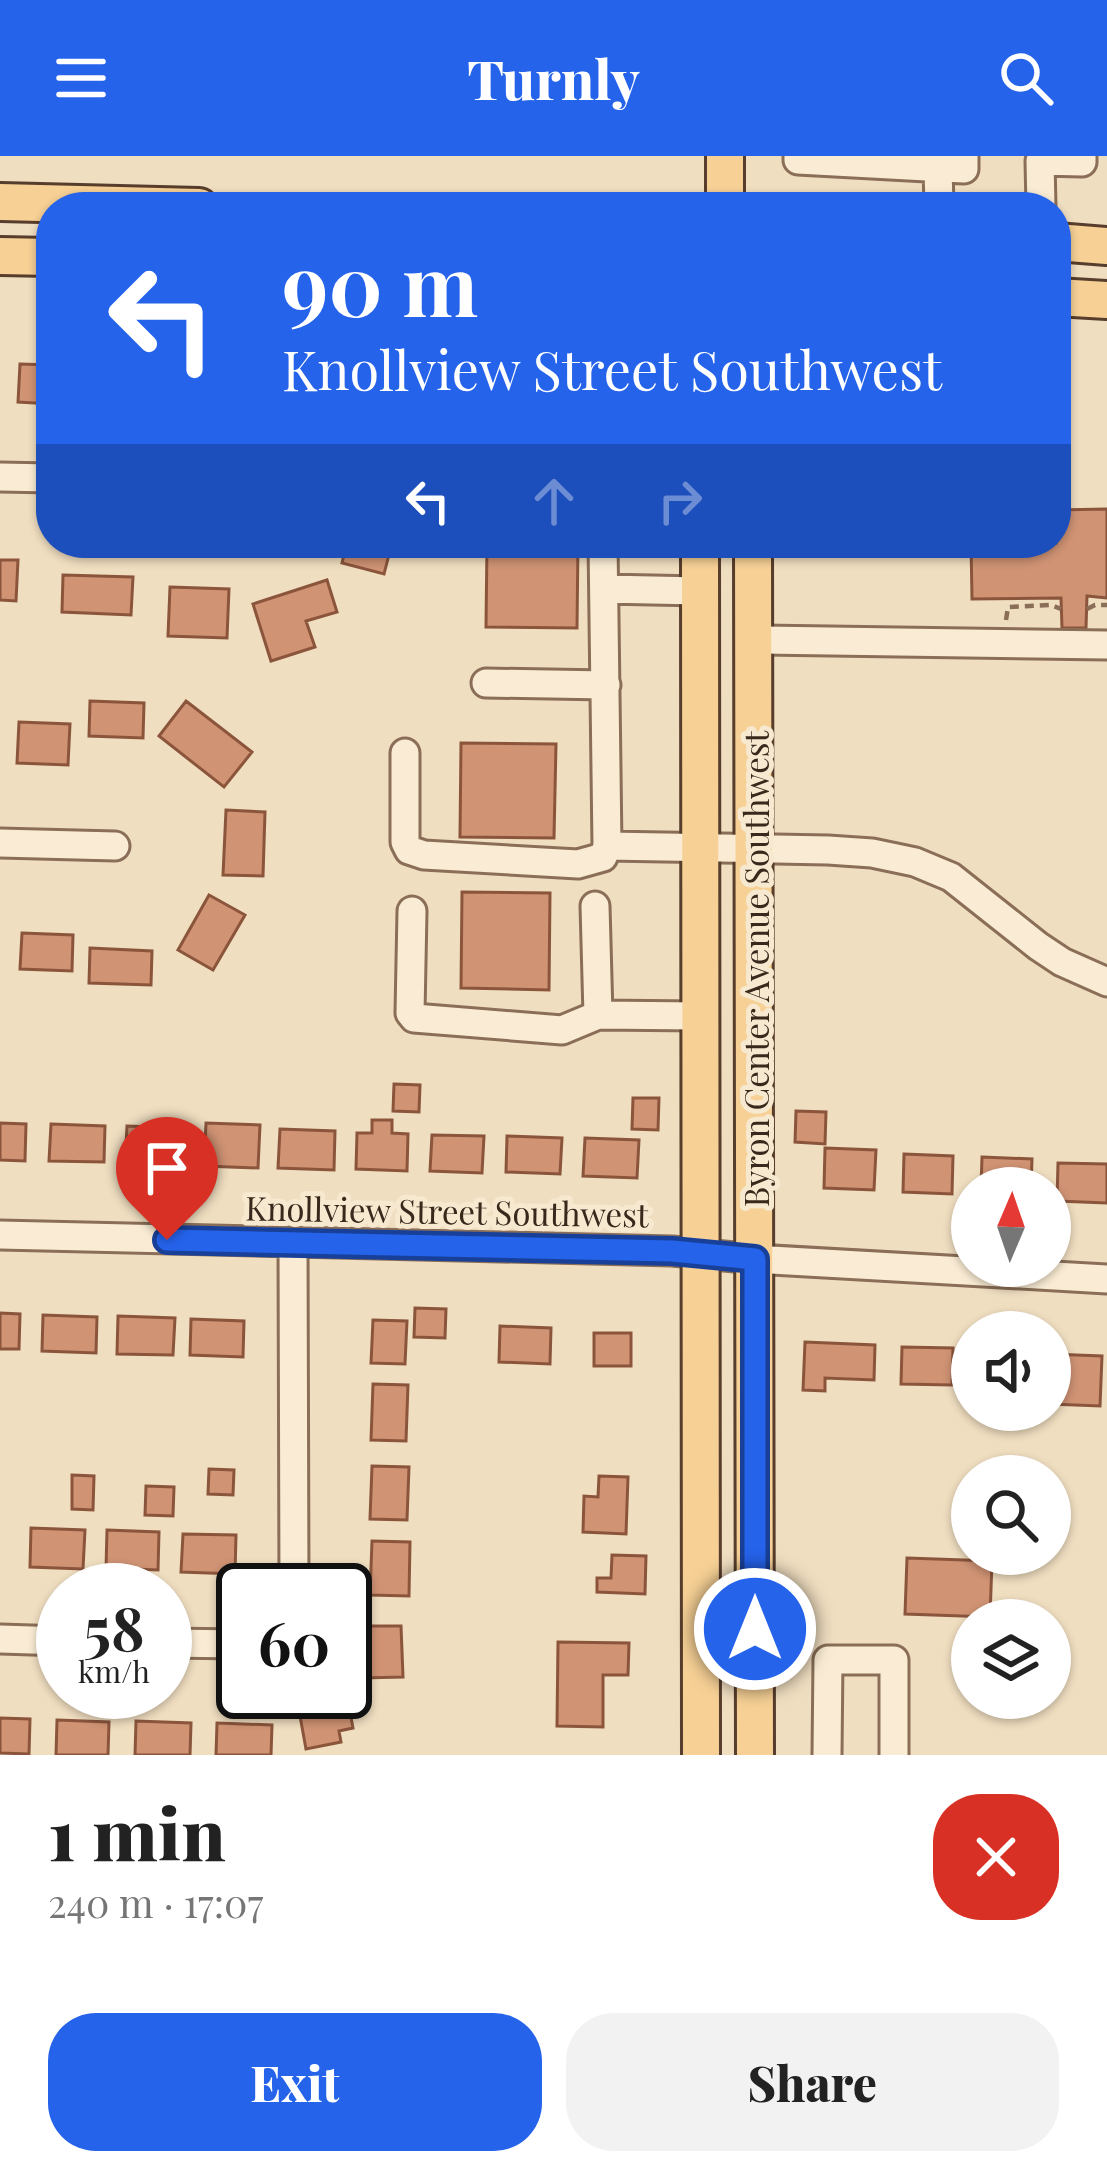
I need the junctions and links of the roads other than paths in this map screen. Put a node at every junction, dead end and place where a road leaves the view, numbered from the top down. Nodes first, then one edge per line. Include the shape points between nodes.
1 (725, 156) edge
2 (798, 156) edge
3 (1082, 156) edge
4 (835, 159) edge
5 (879, 162) edge
6 (939, 163) edge
7 (725, 192) edge
8 (1041, 192) edge
9 (0, 202) edge
10 (36, 203) edge
11 (1071, 243) edge
12 (1107, 246) edge
13 (0, 256) edge
14 (36, 257) edge
15 (1071, 298) edge
16 (1107, 300) edge
17 (0, 477) edge
18 (36, 478) edge
19 (603, 558) edge
20 (700, 558) edge
21 (753, 558) edge
22 (604, 589) junction
23 (700, 591) junction
24 (755, 640) junction
25 (1107, 645) edge
26 (486, 683) dead end
27 (606, 685) junction
28 (405, 752) dead end
29 (0, 843) edge
30 (115, 846) dead end
31 (607, 847) junction
32 (700, 847) junction
33 (755, 848) junction
34 (595, 906) dead end
35 (412, 911) dead end
36 (1107, 982) edge
37 (598, 1015) junction
38 (700, 1016) junction
39 (0, 1235) edge
40 (293, 1243) junction
41 (701, 1254) junction
42 (755, 1259) junction
43 (1107, 1279) edge
44 (293, 1563) edge
45 (0, 1639) edge
46 (36, 1640) edge
47 (701, 1755) edge
48 (755, 1755) edge
49 (827, 1755) edge
50 (894, 1755) edge

1 - 7 main road
2 - 4 street
3 - 8 street via 1040,161
4 - 5 street
5 - 6 street
9 - 10 main road
11 - 12 main road
13 - 14 main road
15 - 16 main road
17 - 18 street
19 - 22 street
20 - 23 main road, Byron Center Avenue Southwest
21 - 24 main road, Byron Center Avenue Southwest
22 - 23 street
22 - 27 street
23 - 32 main road, Byron Center Avenue Southwest
24 - 25 street
24 - 33 main road, Byron Center Avenue Southwest
26 - 27 street
27 - 31 street
28 - 31 street via 409,850 578,864 598,860
29 - 30 street
31 - 32 street
32 - 33 street
32 - 38 main road, Byron Center Avenue Southwest
33 - 36 street via 915,862 951,878 1063,962
33 - 42 main road, Byron Center Avenue Southwest
34 - 37 street
35 - 37 street via 414,1018 562,1030
37 - 38 street
38 - 41 main road, Byron Center Avenue Southwest
39 - 40 street, Knollview Street Southwest
40 - 41 street, Knollview Street Southwest
40 - 44 street
41 - 42 street, Knollview Street Southwest
41 - 47 main road, Byron Center Avenue Southwest
42 - 43 street, Knollview Street Southwest
42 - 48 main road, Byron Center Avenue Southwest
45 - 46 street
49 - 50 street via 828,1660 894,1660

